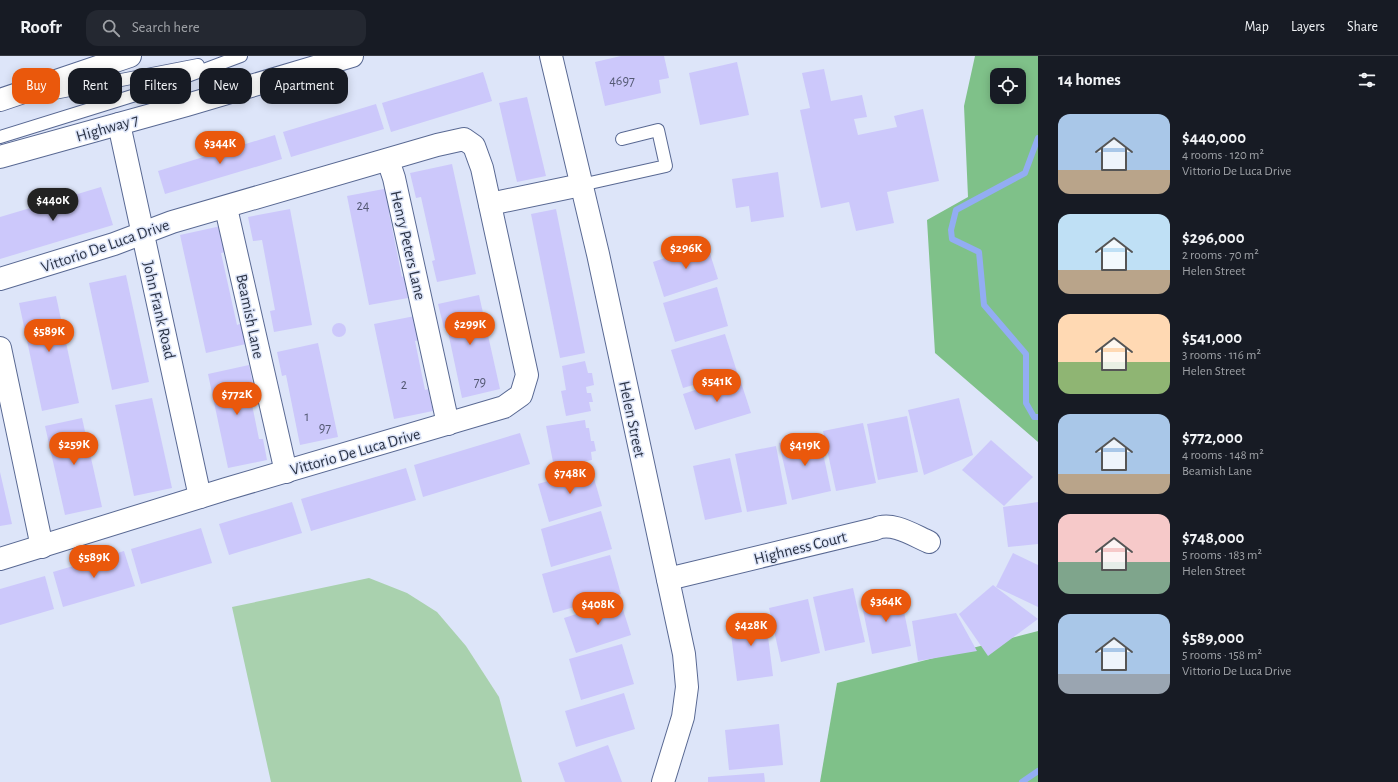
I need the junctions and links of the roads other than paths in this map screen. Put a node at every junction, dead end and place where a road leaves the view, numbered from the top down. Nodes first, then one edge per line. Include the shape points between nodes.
1 (130, 56) edge
2 (352, 56) edge
3 (551, 56) edge
4 (238, 57) edge
5 (0, 100) edge
6 (0, 103) edge
7 (119, 124) junction
8 (0, 137) edge
9 (622, 139) dead end
10 (0, 157) edge
11 (388, 160) junction
12 (581, 185) junction
13 (490, 204) junction
14 (226, 208) junction
15 (143, 234) junction
16 (0, 279) edge
17 (0, 348) edge
18 (448, 424) junction
19 (286, 472) junction
20 (200, 496) junction
21 (929, 542) dead end
22 (42, 547) junction
23 (0, 559) edge
24 (668, 579) junction
25 (663, 782) edge

1 - 5 street
2 - 7 street, Highway 7
3 - 12 street, Helen Street
4 - 6 lane
4 - 8 lane via 144,92
7 - 10 street, Highway 7
7 - 15 street, John Frank Road
9 - 12 lane via 658,130 666,166
11 - 13 street, Vittorio De Luca Drive via 464,139 474,146
11 - 14 street, Vittorio De Luca Drive
11 - 18 street, Henry Peters Lane
12 - 13 street
12 - 24 street, Helen Street
13 - 18 street, Vittorio De Luca Drive via 527,375 521,395 504,407
14 - 15 street, Vittorio De Luca Drive via 172,222
14 - 19 street, Beamish Lane
15 - 16 street, Vittorio De Luca Drive
15 - 20 street, John Frank Road
17 - 22 street
18 - 19 street, Vittorio De Luca Drive
19 - 20 street, Vittorio De Luca Drive
20 - 22 street, Vittorio De Luca Drive
21 - 24 street, Highness Court via 890,526 881,526
22 - 23 street, Vittorio De Luca Drive
24 - 25 street, Helen Street via 684,654 687,687 683,717

